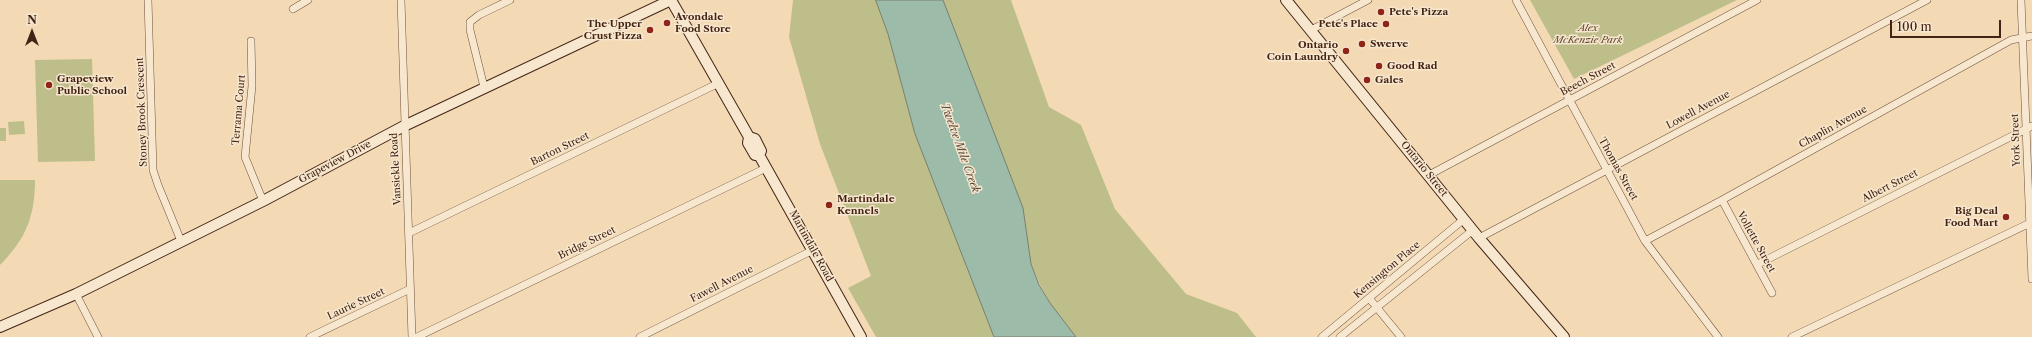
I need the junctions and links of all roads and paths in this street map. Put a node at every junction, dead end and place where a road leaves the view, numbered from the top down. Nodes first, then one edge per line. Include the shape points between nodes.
1 (148, 0) edge
2 (308, 0) edge
3 (401, 0) edge
4 (510, 0) edge
5 (671, 0) edge
6 (1286, 0) edge
7 (1368, 0) edge
8 (1516, 0) edge
9 (1757, 0) edge
10 (1927, 0) edge
11 (2020, 0) edge
12 (292, 9) dead end
13 (1311, 30) junction
14 (2032, 36) edge
15 (2022, 38) junction
16 (251, 41) dead end
17 (719, 83) junction
18 (484, 88) junction
19 (1569, 100) junction
20 (404, 126) junction
21 (2029, 128) edge
22 (766, 168) junction
23 (1608, 170) junction
24 (1429, 175) junction
25 (1722, 200) junction
26 (263, 201) junction
27 (1464, 219) junction
28 (2031, 222) edge
29 (409, 233) junction
30 (1476, 234) junction
31 (1645, 241) junction
32 (181, 242) junction
33 (813, 250) junction
34 (1758, 264) junction
35 (2032, 279) edge
36 (410, 289) junction
37 (1772, 293) dead end
38 (76, 294) junction
39 (1369, 298) junction
40 (1376, 307) junction
41 (0, 327) edge
42 (98, 337) edge
43 (310, 337) edge
44 (412, 337) edge
45 (417, 337) edge
46 (640, 337) edge
47 (861, 337) edge
48 (1322, 337) edge
49 (1340, 337) edge
50 (1401, 337) edge
51 (1564, 337) edge
52 (1718, 337) edge
53 (1792, 337) edge

1 - 32 street, Stoney Brook Crescent via 153,170
2 - 12 street
3 - 20 street, Vansickle Road
4 - 18 street via 470,22
5 - 17 main road, Martindale Road
5 - 18 main road, Grapeview Drive
6 - 13 main road, Ontario Street
7 - 13 street
8 - 19 street, Thomas Street
9 - 19 street, Beech Street
10 - 23 street, Lowell Avenue
11 - 15 street, York Street
13 - 24 main road, Ontario Street
14 - 15 street, Chaplin Avenue
15 - 21 street, York Street
15 - 25 street, Chaplin Avenue via 2011,40
16 - 26 street, Terrama Court via 252,86 245,157
17 - 22 main road, Martindale Road via 749,137 748,143 755,155 760,155
17 - 29 street, Barton Street
18 - 20 main road, Grapeview Drive
19 - 23 street, Thomas Street
19 - 24 street, Beech Street
20 - 26 main road, Grapeview Drive
20 - 29 street, Vansickle Road
21 - 28 street, York Street
21 - 34 street, Albert Street
22 - 33 main road, Martindale Road
22 - 45 street, Bridge Street
23 - 30 street, Lowell Avenue
23 - 31 street, Thomas Street
24 - 27 main road, Ontario Street
25 - 31 street, Chaplin Avenue
25 - 34 street, Vollette Street
26 - 32 main road, Grapeview Drive
27 - 30 main road, Ontario Street
27 - 39 street, Kensington Place
28 - 35 street, York Street
28 - 53 street
29 - 36 street, Vansickle Road
30 - 40 street
30 - 51 main road, Ontario Street
31 - 52 street, Thomas Street
32 - 38 main road, Grapeview Drive
33 - 46 street, Fawell Avenue
33 - 47 main road, Martindale Road
34 - 37 street, Vollette Street
36 - 43 street, Laurie Street
36 - 44 street, Vansickle Road
38 - 41 main road, Grapeview Drive
38 - 42 street
39 - 40 street
39 - 48 street, Kensington Place
40 - 49 street
40 - 50 street

